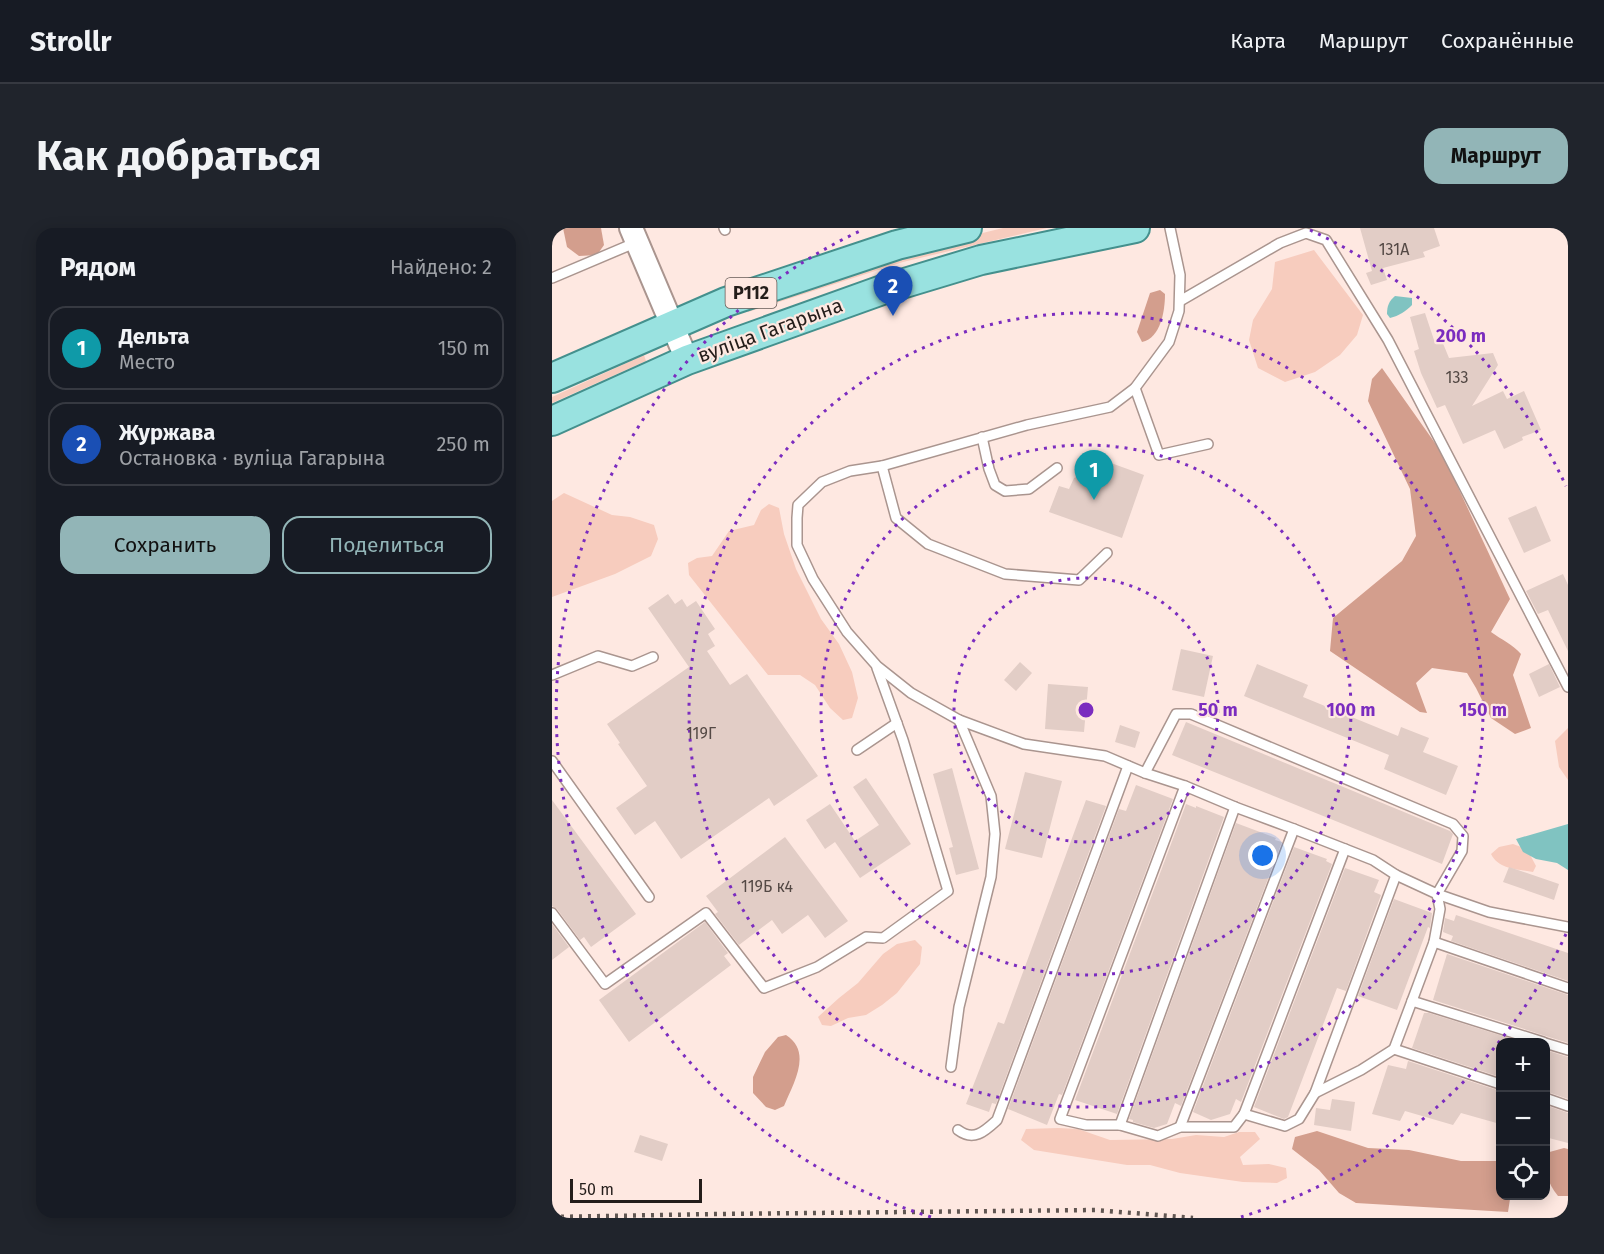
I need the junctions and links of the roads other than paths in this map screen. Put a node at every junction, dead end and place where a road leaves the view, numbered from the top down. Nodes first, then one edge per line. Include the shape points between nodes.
1 (967, 228) edge
2 (1135, 228) edge
3 (1170, 228) edge
4 (634, 235) edge
5 (552, 278) edge
6 (1180, 301) junction
7 (672, 326) junction
8 (687, 360) junction
9 (552, 378) edge
10 (1135, 388) junction
11 (552, 421) edge
12 (982, 437) junction
13 (1208, 444) dead end
14 (882, 466) junction
15 (1057, 468) dead end
16 (1107, 554) dead end
17 (653, 657) dead end
18 (877, 666) junction
19 (552, 675) edge
20 (1568, 687) edge
21 (959, 720) junction
22 (897, 723) junction
23 (857, 750) dead end
24 (552, 761) edge
25 (1128, 766) junction
26 (1145, 773) junction
27 (1185, 786) junction
28 (1235, 807) junction
29 (1294, 829) junction
30 (1345, 849) junction
31 (1396, 875) junction
32 (1437, 894) junction
33 (649, 897) dead end
34 (552, 913) edge
35 (1568, 927) edge
36 (1434, 942) junction
37 (1568, 988) edge
38 (1412, 1001) junction
39 (1528, 1038) edge
40 (1550, 1045) edge
41 (1394, 1049) junction
42 (1568, 1050) edge
43 (951, 1067) dead end
44 (1496, 1083) edge
45 (1315, 1093) junction
46 (1550, 1100) edge
47 (1568, 1106) edge
48 (1244, 1114) junction
49 (1119, 1125) junction
50 (1180, 1127) junction
51 (958, 1130) dead end

1 - 7 main road, вуліца Гагарына / Р112 via 896,241 726,302
2 - 8 main road, вуліца Гагарына / Р112 via 981,260 885,289
3 - 6 lane via 1180,275
4 - 5 lane
4 - 7 street
6 - 10 lane via 1169,342
6 - 20 lane via 1280,243 1306,233 1326,240 1388,340
7 - 8 street
7 - 9 main road, вуліца Гагарына / Р112
8 - 11 main road, вуліца Гагарына / Р112
10 - 12 lane via 1110,407
10 - 13 lane via 1159,455
12 - 14 lane
12 - 15 lane via 995,485 1005,491 1029,489
14 - 16 lane via 896,518 939,549 1005,574 1079,580
14 - 18 lane via 850,471 822,482 798,505 797,518 797,545 813,579 847,632
17 - 19 lane via 632,666 598,656
18 - 21 lane via 911,693
18 - 22 lane
21 - 25 lane via 1024,744 1105,756
21 - 43 lane via 991,796 995,834 992,877 959,1007
22 - 23 lane
22 - 34 lane via 948,891 883,938 866,937 817,967 764,988 706,913 605,984
24 - 33 lane
25 - 26 lane
25 - 51 lane via 997,1120 981,1134 965,1135
26 - 27 lane
26 - 32 lane via 1176,714 1191,714 1453,824 1463,836 1462,851
27 - 28 lane
27 - 49 lane via 1060,1119 1086,1125
28 - 29 lane
28 - 49 lane
29 - 30 lane
29 - 50 lane
30 - 31 lane
30 - 48 lane
31 - 32 lane
31 - 45 lane
32 - 35 lane via 1488,912
32 - 36 lane via 1440,909
36 - 37 lane
36 - 38 lane
38 - 39 lane
38 - 41 lane
40 - 42 lane
41 - 44 lane
41 - 45 lane
45 - 48 lane via 1299,1119 1286,1126
46 - 47 lane
48 - 50 lane via 1234,1127
49 - 50 lane via 1158,1136

